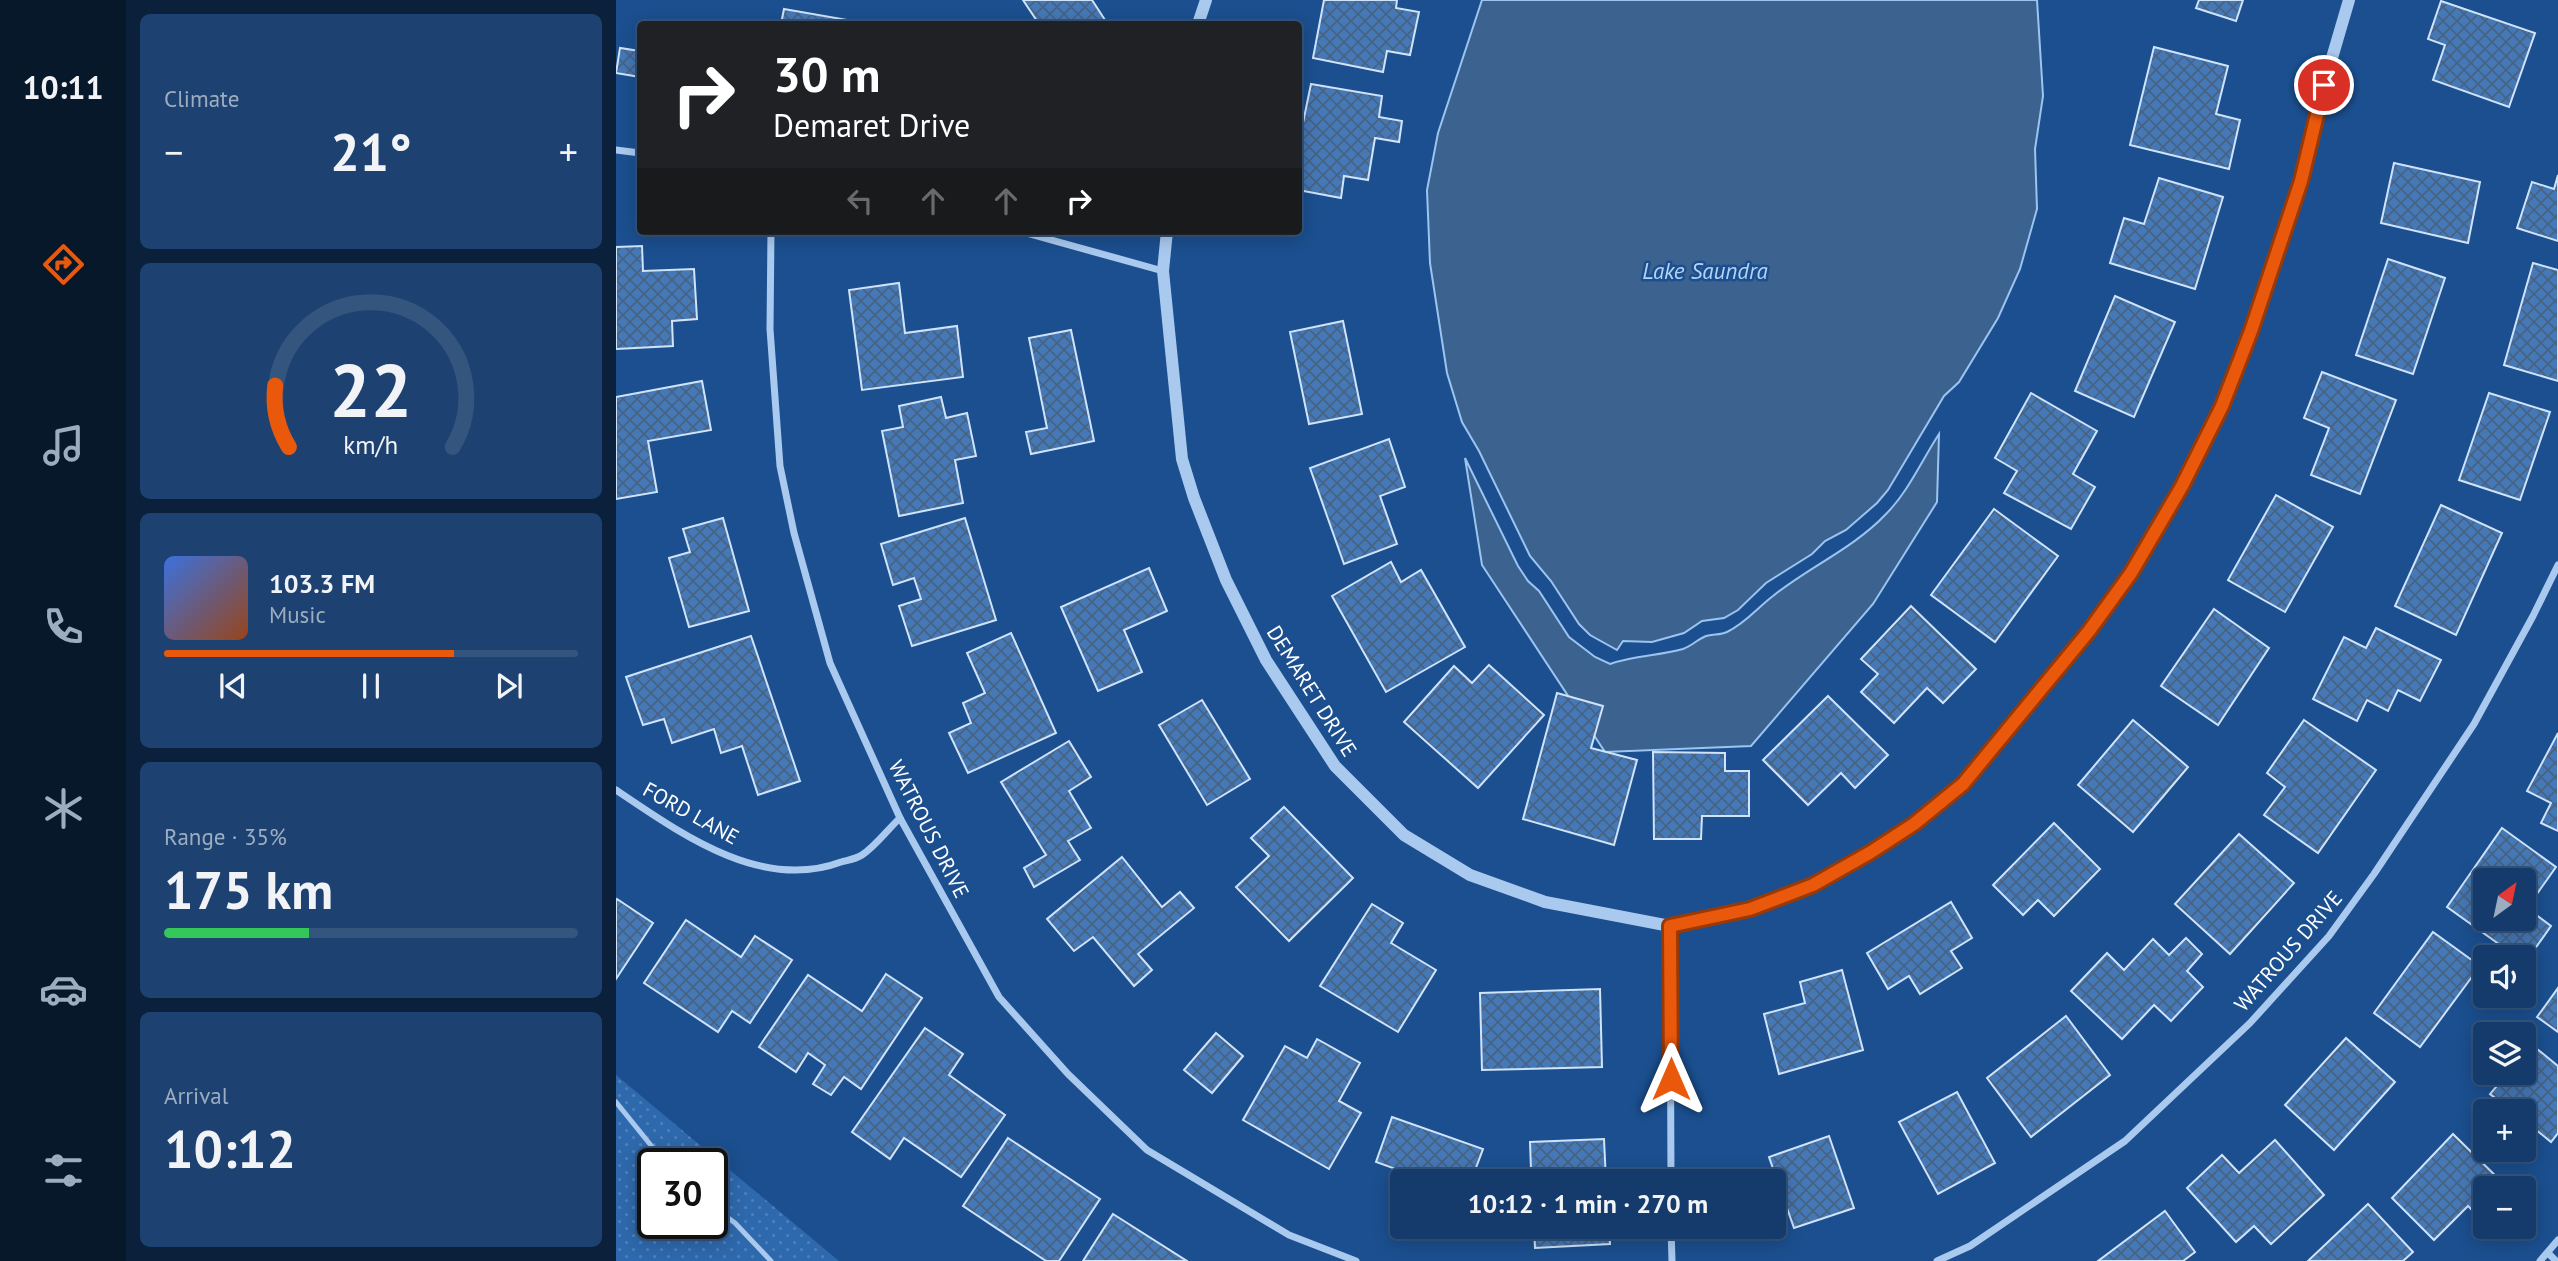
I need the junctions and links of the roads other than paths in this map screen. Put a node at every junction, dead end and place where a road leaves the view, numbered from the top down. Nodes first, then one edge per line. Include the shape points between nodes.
1 (1206, 0) edge
2 (2349, 0) edge
3 (1199, 21) edge
4 (616, 150) edge
5 (637, 153) edge
6 (771, 235) edge
7 (1033, 235) edge
8 (1167, 235) edge
9 (1163, 271) junction
10 (2558, 565) edge
11 (616, 790) edge
12 (900, 818) junction
13 (1670, 926) junction
14 (616, 1102) edge
15 (653, 1148) edge
16 (1671, 1169) edge
17 (728, 1218) edge
18 (1671, 1239) edge
19 (2558, 1240) edge
20 (2548, 1253) junction
21 (771, 1261) edge
22 (1356, 1261) edge
23 (1672, 1261) edge
24 (1937, 1261) edge
25 (2540, 1261) edge
26 (2556, 1261) edge

1 - 3 street
2 - 13 street, DEMARET DRIVE via 2301,181 2251,331 2222,406 2131,573 1963,784 1914,824 1813,885 1750,909
4 - 5 street
6 - 12 street, WATROUS DRIVE via 771,342 780,466 794,533 830,663
7 - 9 street
8 - 9 street, DEMARET DRIVE
9 - 13 street, DEMARET DRIVE via 1182,458 1194,498 1226,580 1266,660 1335,766 1405,835 1469,875 1545,902
10 - 24 street, WATROUS DRIVE via 2474,723 2329,936 2250,1023 2126,1141 1970,1246
11 - 12 street, FORD LANE via 667,824 733,858 782,870 822,870 862,855
12 - 22 street, WATROUS DRIVE via 999,997 1068,1074 1147,1150 1289,1235
13 - 16 street
14 - 15 lane
17 - 21 lane
18 - 23 street
19 - 20 street
20 - 25 street
20 - 26 street

